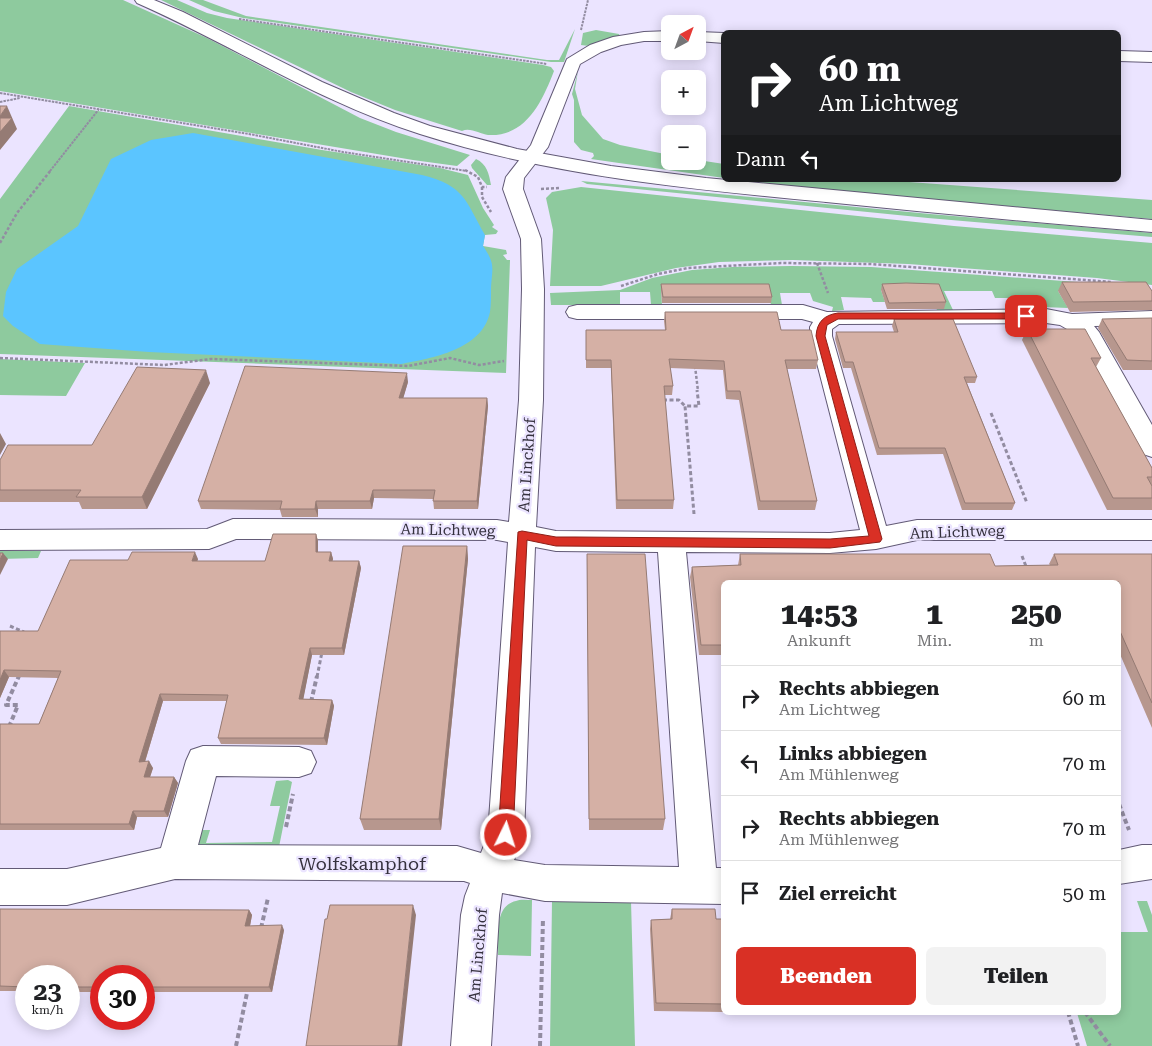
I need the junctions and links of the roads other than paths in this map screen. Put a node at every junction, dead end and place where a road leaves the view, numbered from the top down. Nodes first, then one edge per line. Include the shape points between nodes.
1 (142, 0) edge
2 (661, 36) edge
3 (706, 37) edge
4 (721, 38) edge
5 (1121, 56) edge
6 (1152, 57) edge
7 (530, 158) junction
8 (1152, 226) edge
9 (577, 312) dead end
10 (1152, 318) edge
11 (828, 320) junction
12 (1070, 321) junction
13 (1152, 448) edge
14 (1152, 530) edge
15 (522, 535) junction
16 (876, 539) junction
17 (0, 540) edge
18 (684, 543) junction
19 (299, 762) road end
20 (175, 862) junction
21 (1152, 862) edge
22 (1121, 867) edge
23 (492, 874) junction
24 (712, 886) edge
25 (0, 887) edge
26 (471, 1046) edge

1 - 7 street via 202,26 367,110 473,145
2 - 7 street, Am Linckhof via 610,43 583,54 573,62 544,137
3 - 4 street
5 - 6 street
7 - 8 street via 588,169 717,185
7 - 15 street, Am Linckhof via 515,178 513,188 531,239 533,289 531,400
9 - 11 street via 803,312
10 - 12 street
11 - 12 street via 838,316 1036,316
11 - 16 street via 821,327 821,336
12 - 13 street via 1088,332
14 - 16 street, Am Lichtweg via 918,530
15 - 17 street, Am Lichtweg via 497,530 234,529 209,540
15 - 18 street, Am Lichtweg via 556,541
15 - 23 street, Am Linckhof via 506,835
16 - 18 street, Am Lichtweg via 830,543
18 - 24 street
19 - 20 street via 203,761
20 - 23 street, Wolfskamphof via 464,864
20 - 25 street, Wolfskamphof via 67,887
21 - 22 street
23 - 24 street, Wolfskamphof via 545,883
23 - 26 street, Am Linckhof via 480,915

